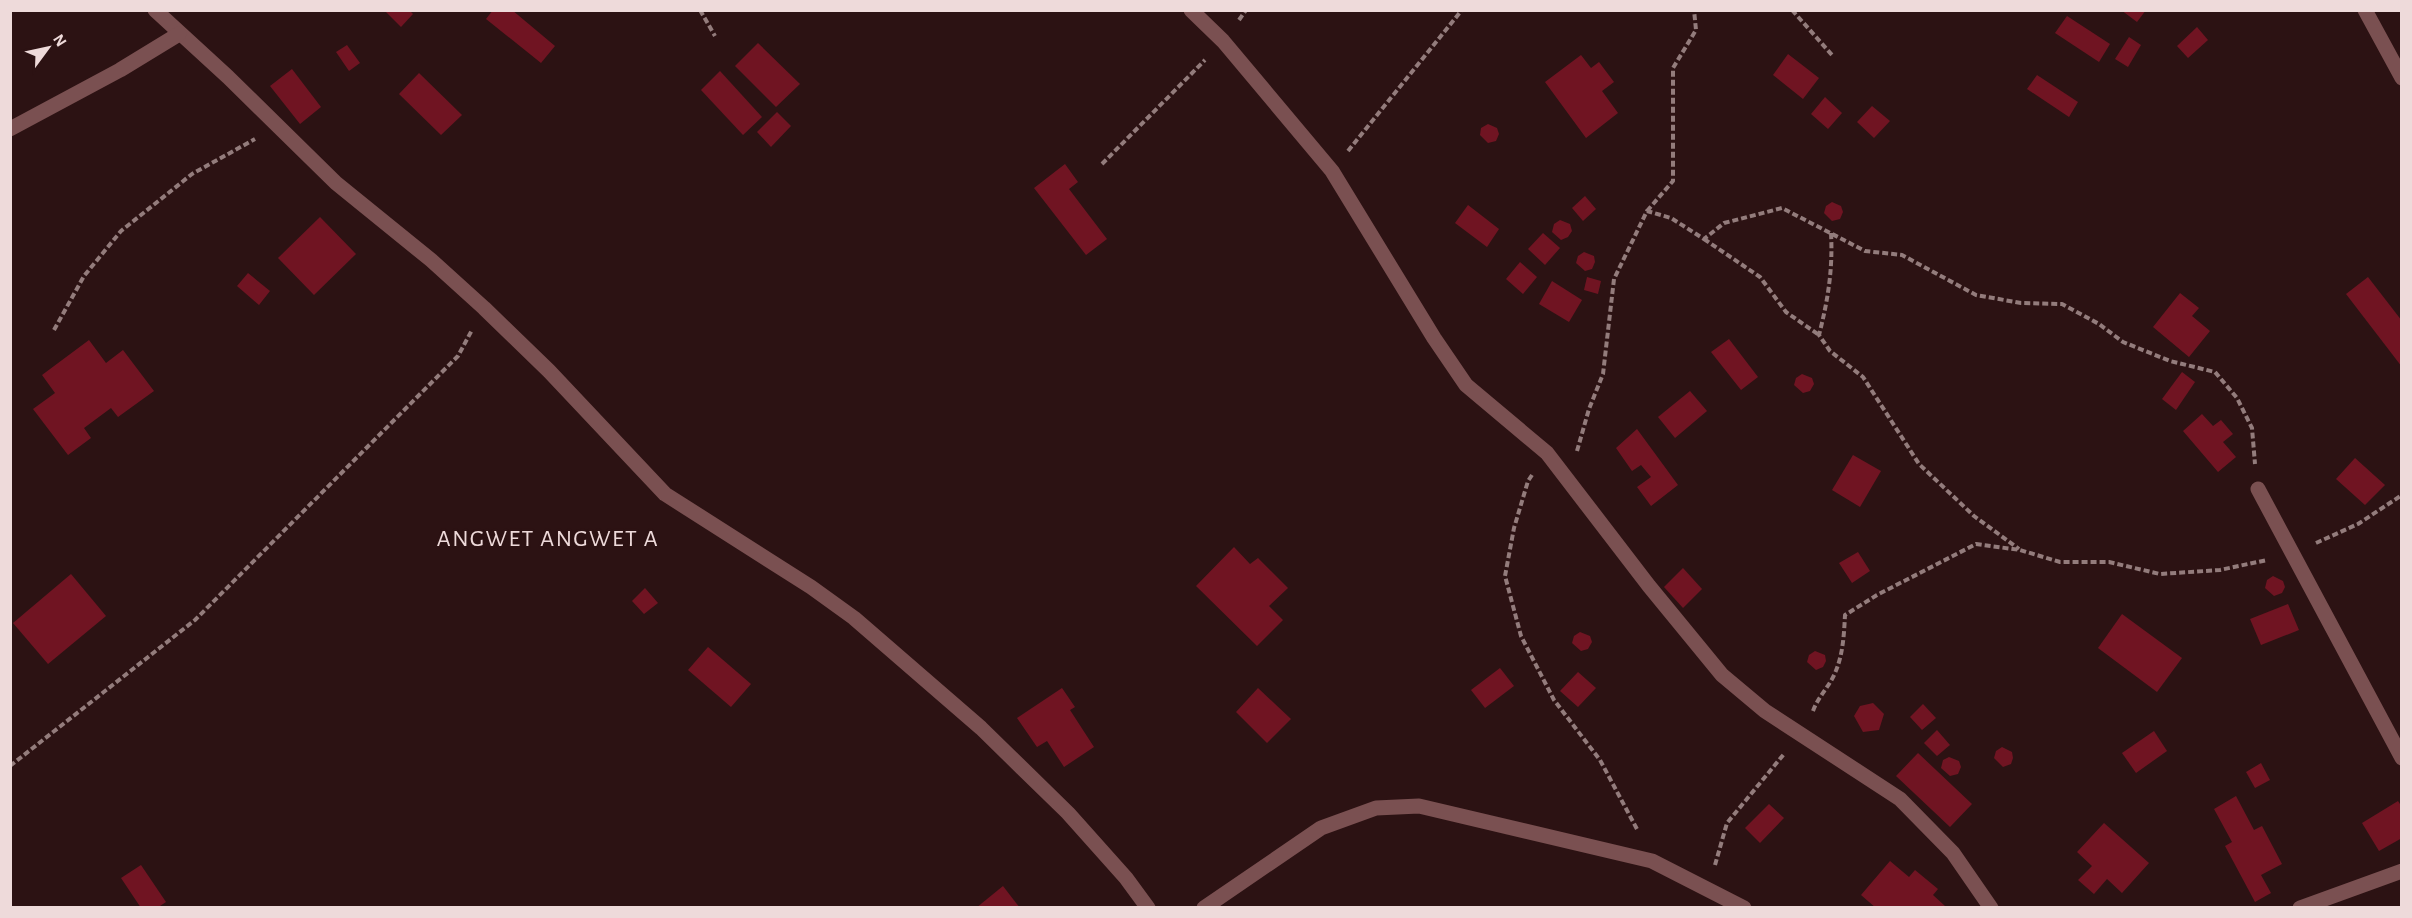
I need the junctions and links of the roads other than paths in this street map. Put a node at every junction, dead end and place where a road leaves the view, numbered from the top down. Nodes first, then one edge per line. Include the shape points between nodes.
1 (155, 10) edge
2 (1191, 10) edge
3 (2364, 10) edge
4 (179, 34) junction
5 (2402, 78) edge
6 (10, 129) edge
7 (2258, 489) road end
8 (2402, 758) edge
9 (2402, 871) edge
10 (1148, 908) edge
11 (1204, 908) edge
12 (1744, 908) edge
13 (1991, 908) edge
14 (2300, 908) edge

1 - 4 street
2 - 13 street via 1223,41 1332,171 1466,385 1547,453 1722,675 1765,711 1900,799 1953,853
3 - 5 street
4 - 6 street
4 - 10 street via 336,183 484,308 664,494 854,618 981,728 1068,813
7 - 8 street
9 - 14 street
11 - 12 street via 1321,828 1376,808 1419,806 1652,861

